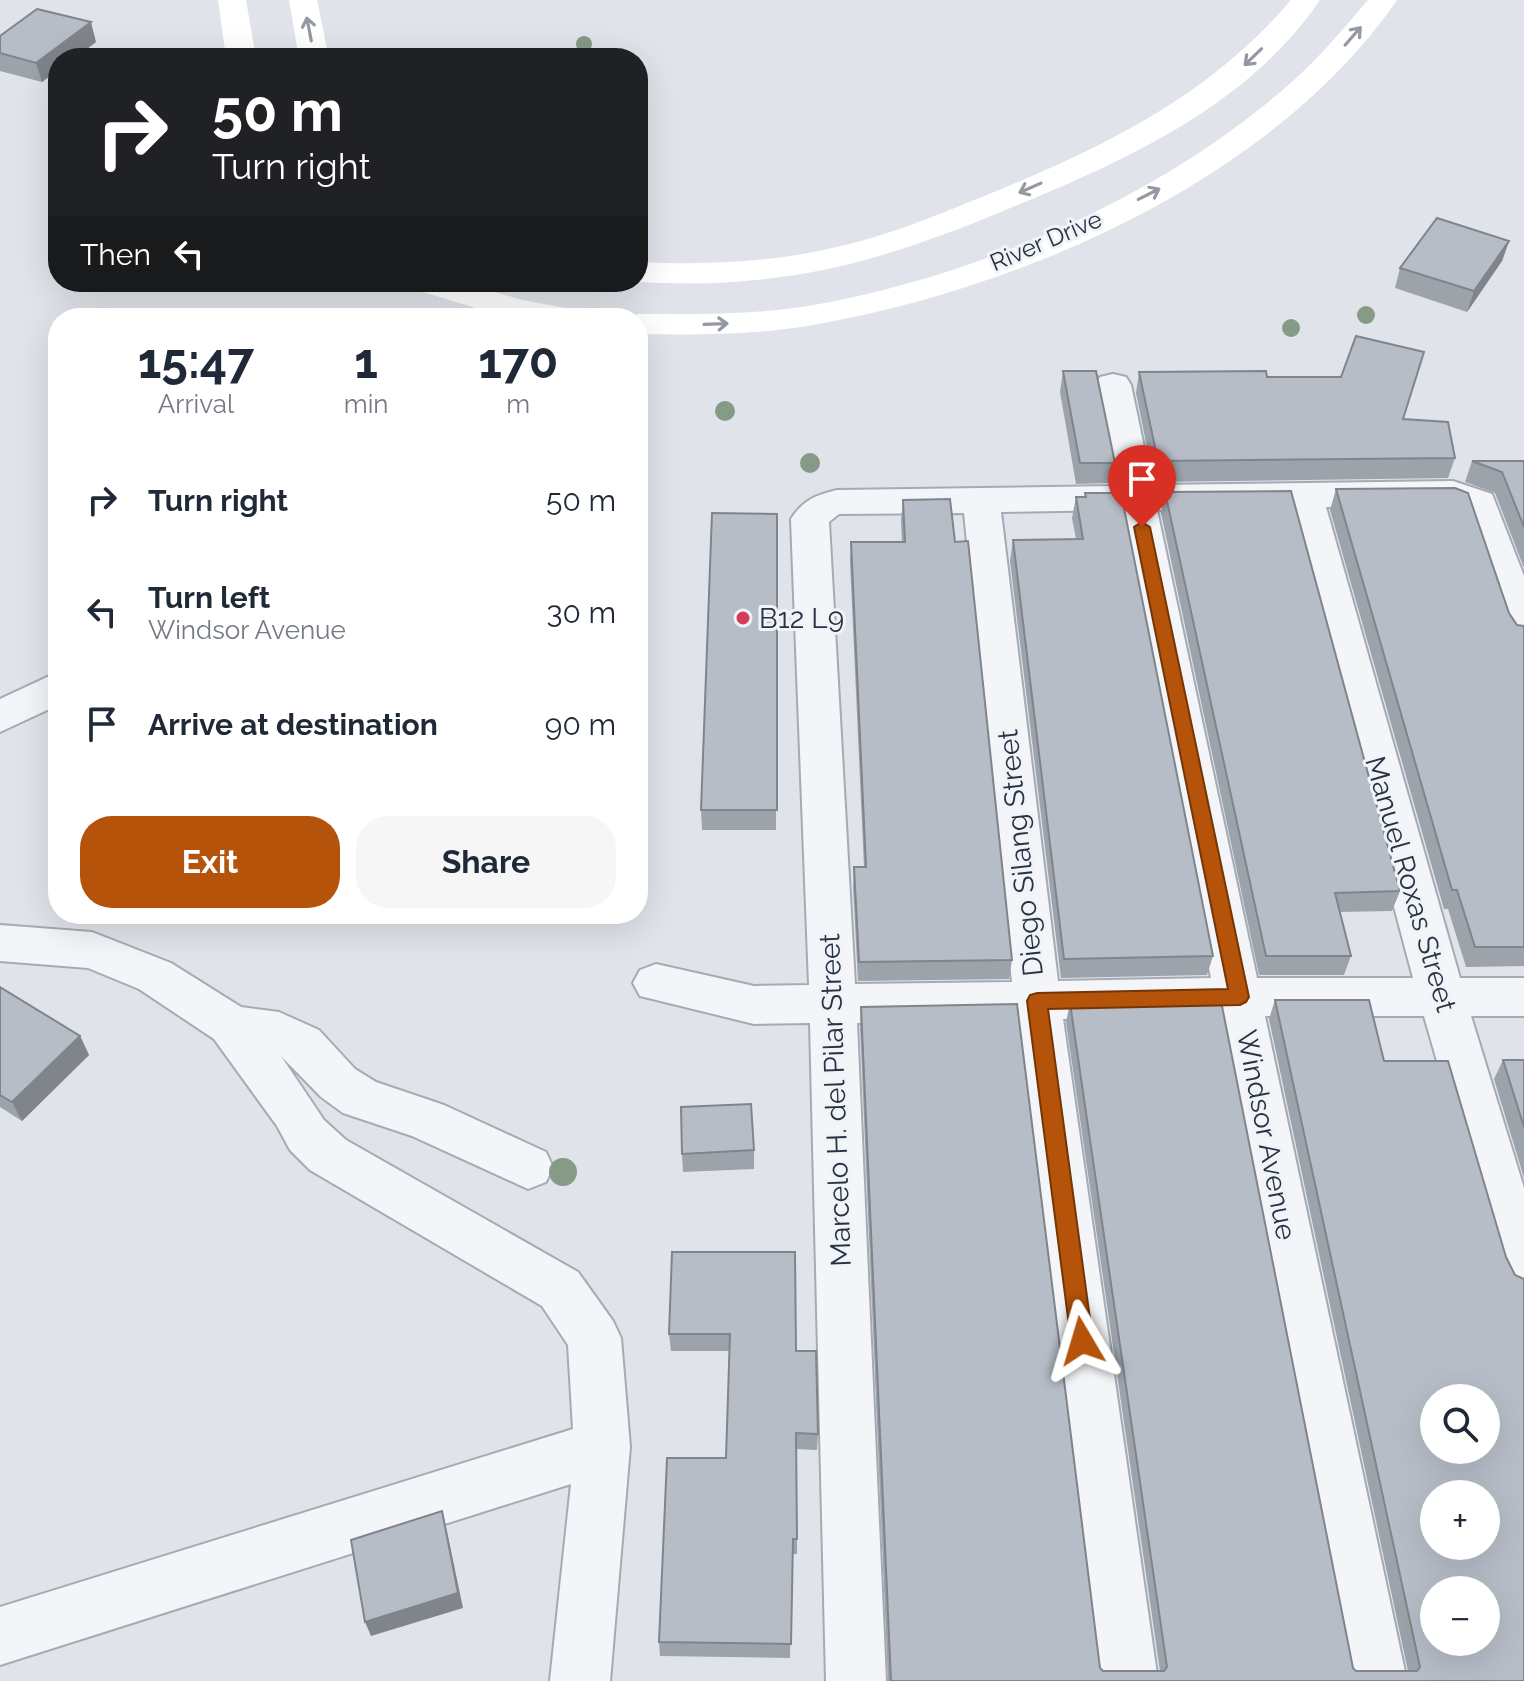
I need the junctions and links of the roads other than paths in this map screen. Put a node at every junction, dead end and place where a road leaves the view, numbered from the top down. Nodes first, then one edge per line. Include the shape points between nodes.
1 (232, 0) edge
2 (303, 0) edge
3 (1306, 0) edge
4 (1383, 0) edge
5 (239, 48) edge
6 (312, 48) edge
7 (648, 272) edge
8 (457, 292) edge
9 (512, 308) edge
10 (648, 324) edge
11 (1113, 385) dead end
12 (1303, 494) junction
13 (1136, 496) junction
14 (981, 499) junction
15 (1524, 632) edge
16 (48, 692) edge
17 (0, 717) edge
18 (0, 943) edge
19 (656, 983) dead end
20 (1240, 997) junction
21 (1442, 997) junction
22 (1524, 997) edge
23 (1037, 1001) junction
24 (833, 1002) junction
25 (231, 1025) junction
26 (528, 1167) dead end
27 (1524, 1273) edge
28 (602, 1447) junction
29 (0, 1636) edge
30 (580, 1681) edge
31 (856, 1681) edge
32 (1128, 1681) edge
33 (1377, 1681) edge

1 - 5 street
6 -> 2 street
3 -> 7 street, River Drive via 1230,78 1168,121 1014,195 878,246 811,263 761,270
10 -> 4 street, River Drive via 720,324 816,314 930,286 1046,243 1167,184 1264,121 1334,58
8 - 9 street
11 - 13 street, Windsor Avenue
12 - 13 street
12 - 15 street via 1453,493 1479,503
12 - 21 street, Manuel Roxas Street
13 - 14 street
13 - 20 street, Windsor Avenue
14 - 23 street, Diego Silang Street
14 - 24 street, Marcelo H. del Pilar Street via 837,502 821,507 810,519
16 - 17 street
18 - 25 street via 92,950 155,976
19 - 24 street via 754,1005
20 - 21 street
20 - 23 street
20 - 33 street, Windsor Avenue
21 - 22 street
21 - 27 street, Manuel Roxas Street
23 - 24 street
23 - 32 street, Diego Silang Street
24 - 31 street, Marcelo H. del Pilar Street
25 - 26 street via 279,1032 302,1044 338,1083 360,1098 427,1120
25 - 28 street via 307,1135 328,1155 560,1289 594,1338
28 - 29 street
28 - 30 street

